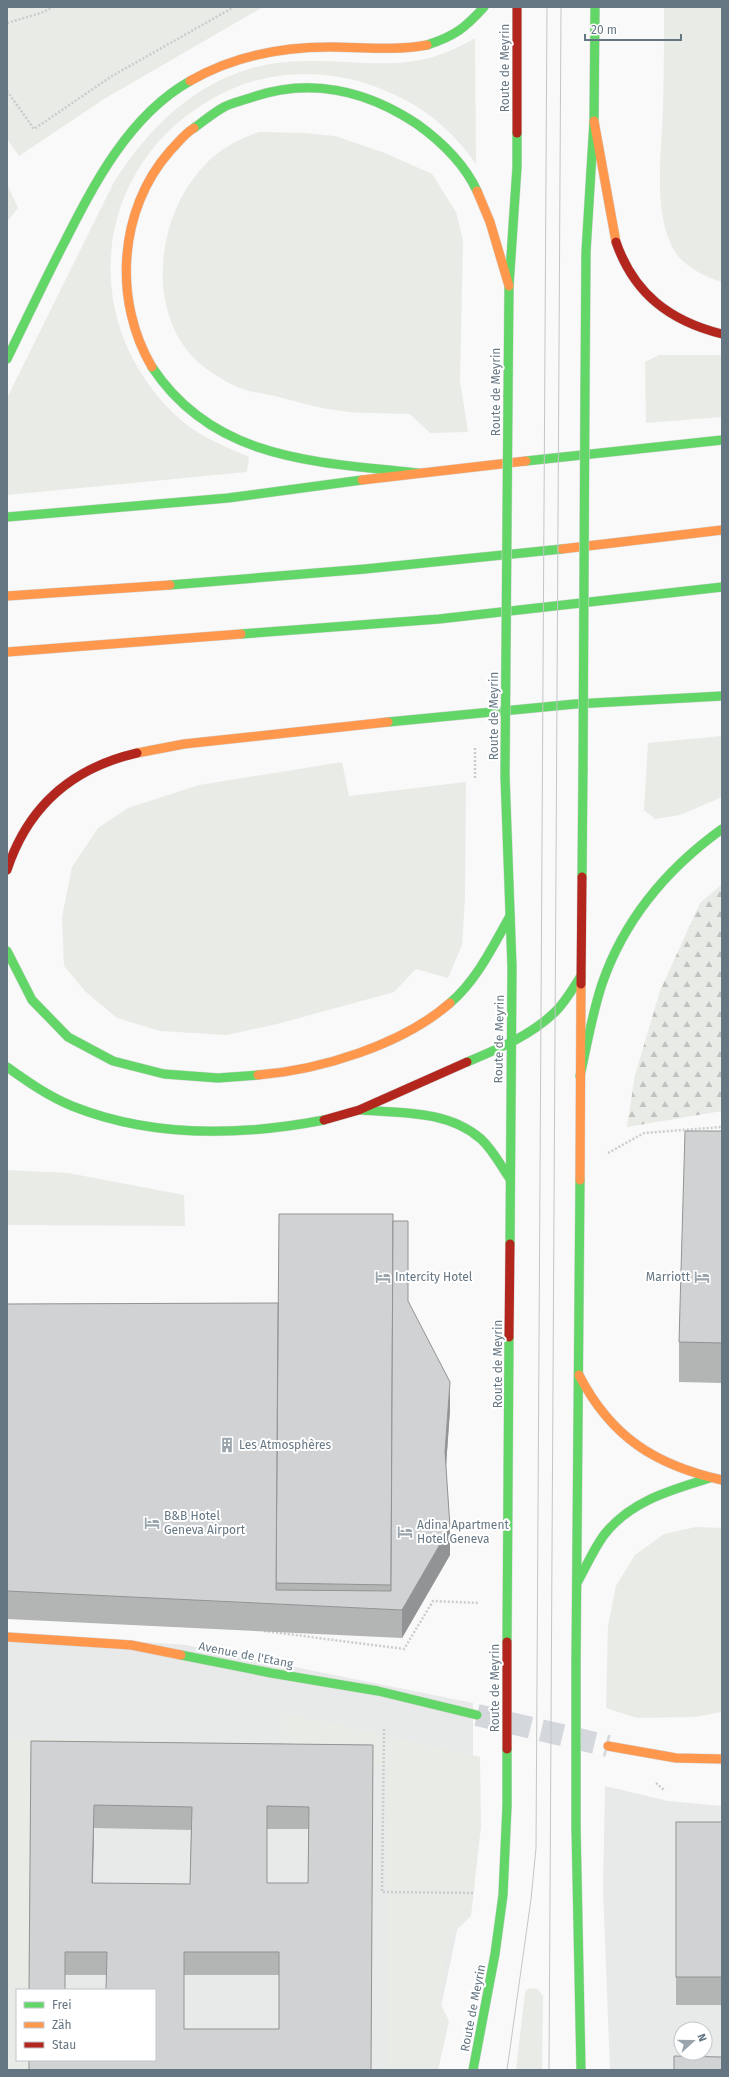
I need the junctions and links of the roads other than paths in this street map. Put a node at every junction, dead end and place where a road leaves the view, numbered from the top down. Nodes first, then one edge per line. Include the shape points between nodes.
1 (484, 7) edge
2 (517, 7) edge
3 (595, 7) edge
4 (594, 121) junction
5 (509, 286) junction
6 (722, 334) edge
7 (7, 359) edge
8 (722, 440) edge
9 (418, 473) junction
10 (7, 517) edge
11 (722, 530) edge
12 (722, 587) edge
13 (7, 596) edge
14 (154, 642) junction
15 (7, 652) edge
16 (69, 657) dead end
17 (722, 696) edge
18 (722, 829) edge
19 (7, 870) edge
20 (510, 916) junction
21 (7, 951) edge
22 (581, 976) junction
23 (511, 1040) junction
24 (7, 1067) edge
25 (580, 1076) junction
26 (359, 1110) junction
27 (510, 1179) junction
28 (579, 1375) junction
29 (710, 1478) junction
30 (722, 1480) edge
31 (577, 1583) junction
32 (7, 1637) edge
33 (478, 1715) tunnel mouth
34 (608, 1746) tunnel mouth
35 (722, 1759) edge
36 (473, 2070) edge
37 (581, 2070) edge

1 - 7 main road via 466,27 450,37 428,45 407,48 309,47 272,50 245,56 214,68 165,98 134,129 110,161 84,206
2 - 5 main road, Route de Meyrin via 517,167
3 - 4 main road
4 - 6 main road via 614,233 627,270 638,287 664,310 692,325
4 - 22 main road, bridge via 586,252
5 - 9 main road via 487,215 475,185 463,167 430,134 389,106 343,90 301,87 281,89 241,100 200,122 182,136 166,154 143,189 128,230 125,277 127,303 149,362 185,408 219,431 269,451
5 - 20 main road, Route de Meyrin, bridge via 506,776
8 - 9 main road
9 - 10 main road via 228,498
11 - 13 main road via 435,563 258,579
12 - 14 main road via 439,620
14 - 15 main road
14 - 16 main road
17 - 19 main road via 645,698 462,714 183,744 135,752 81,774 57,791 26,826
18 - 25 main road via 671,871 630,925 603,982
20 - 21 main road via 469,985 441,1011 401,1035 353,1055 317,1065 281,1073 240,1077 205,1077 147,1070 85,1048 54,1026 33,1004 17,977
20 - 23 main road, Route de Meyrin
22 - 23 main road via 554,1012 540,1024
22 - 25 main road
23 - 26 main road
23 - 27 main road, Route de Meyrin
24 - 26 main road via 30,1086 75,1106 125,1121 172,1129 244,1131 323,1120
25 - 28 main road
26 - 27 main road via 436,1117 459,1123 482,1140
27 - 36 main road, Route de Meyrin, bridge via 507,1806 503,1895 495,1954
28 - 29 main road via 605,1417 626,1437 662,1458
28 - 31 main road
29 - 30 main road
29 - 31 main road via 657,1497 623,1514 602,1538
31 - 37 main road, bridge via 576,1827
32 - 33 main road, Avenue de l'Etang via 131,1644 271,1674 378,1692
34 - 35 main road via 676,1758

